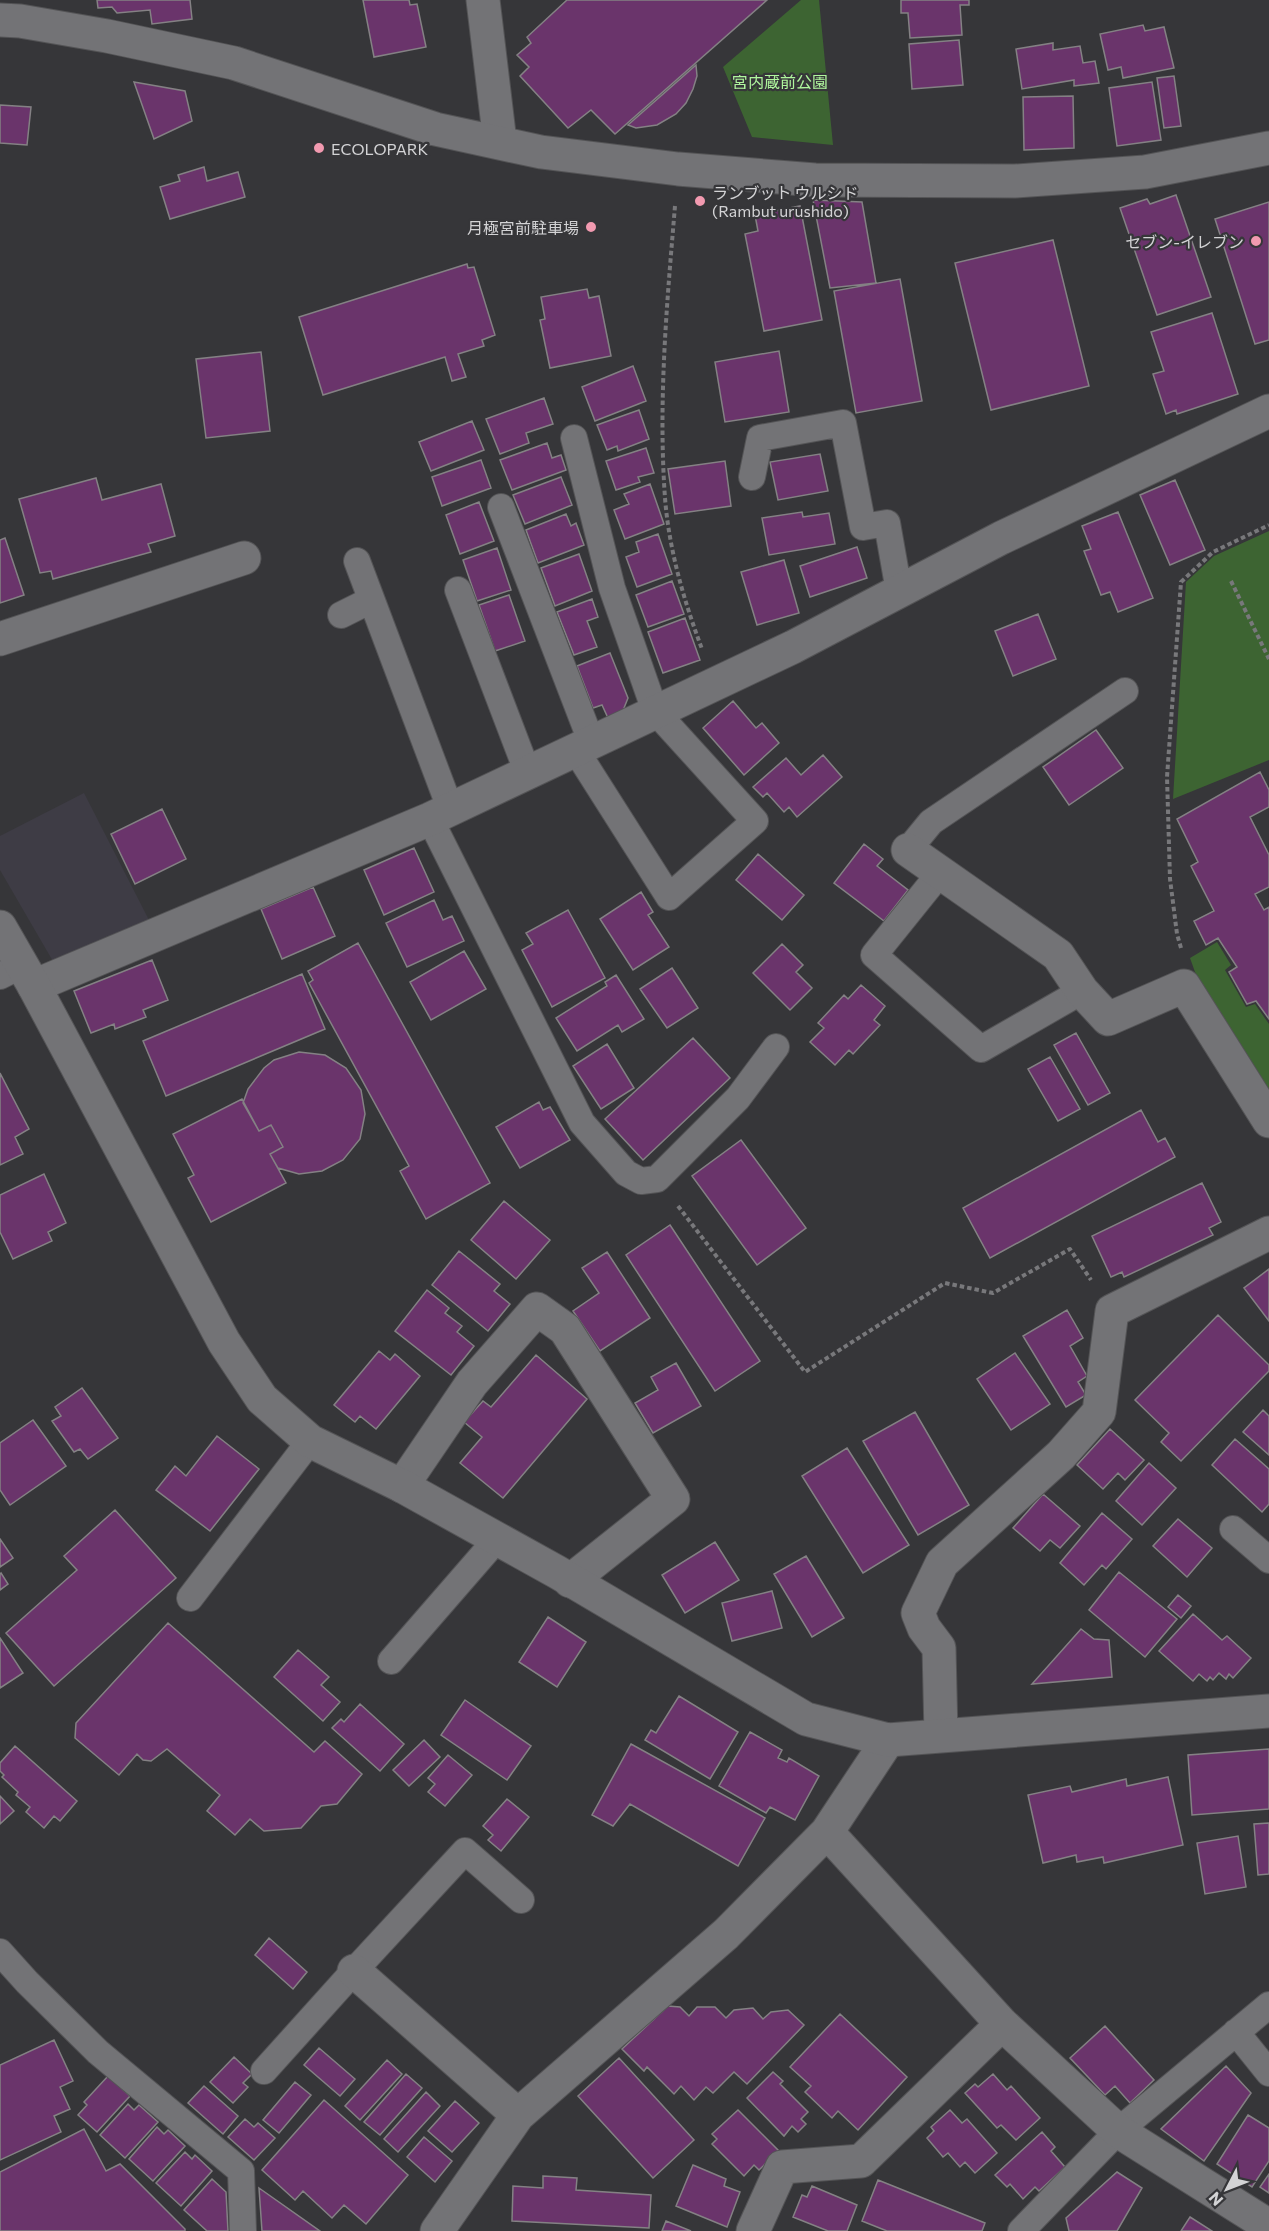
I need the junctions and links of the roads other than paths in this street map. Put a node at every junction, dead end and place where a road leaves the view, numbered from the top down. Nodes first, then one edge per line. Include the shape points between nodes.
1 (483, 0) edge
2 (0, 21) edge
3 (500, 142) junction
4 (1269, 148) edge
5 (1269, 411) edge
6 (574, 438) dead end
7 (752, 477) dead end
8 (501, 507) dead end
9 (244, 558) dead end
10 (357, 561) dead end
11 (458, 590) dead end
12 (899, 591) junction
13 (371, 600) junction
14 (341, 615) dead end
15 (0, 639) edge
16 (1125, 691) dead end
17 (655, 711) junction
18 (583, 745) junction
19 (527, 771) junction
20 (440, 813) junction
21 (908, 850) joint
22 (940, 873) junction
23 (0, 927) edge
24 (19, 976) edge
25 (1082, 991) junction
26 (776, 1047) dead end
27 (1269, 1121) edge
28 (1269, 1233) edge
29 (310, 1441) junction
30 (402, 1486) junction
31 (1233, 1529) dead end
32 (497, 1539) junction
33 (1267, 1555) edge
34 (570, 1581) junction
35 (190, 1598) dead end
36 (391, 1661) dead end
37 (1269, 1711) edge
38 (941, 1735) junction
39 (888, 1740) junction
40 (827, 1832) junction
41 (521, 1900) dead end
42 (0, 1952) edge
43 (354, 1971) junction
44 (1269, 2005) edge
45 (1002, 2024) junction
46 (1236, 2032) junction
47 (264, 2071) dead end
48 (1269, 2073) edge
49 (518, 2115) junction
50 (1118, 2131) junction
51 (1269, 2226) edge
52 (243, 2231) edge
53 (437, 2231) edge
54 (753, 2231) edge
55 (1021, 2231) edge

1 - 3 street
2 - 3 street via 107,36 234,63 435,129
3 - 4 street via 541,152 678,169 815,180 1015,181 1145,172
5 - 12 street via 1001,538
6 - 17 lane via 612,588
7 - 12 lane via 760,438 843,423 863,527 886,523
8 - 18 lane
9 - 15 street
10 - 13 lane
11 - 19 lane
12 - 17 street via 793,647
13 - 14 lane
13 - 20 lane
16 - 21 lane via 931,822
17 - 18 street
17 - 18 lane via 755,821 669,897
18 - 19 street
19 - 20 street
20 - 24 street
20 - 26 lane via 582,1123 626,1173 641,1181 657,1179 738,1098
21 - 22 street
22 - 25 street via 1058,955
22 - 25 lane via 874,955 981,1049
23 - 24 street
24 - 29 street via 224,1342 262,1399
25 - 27 street via 1108,1019 1184,986
28 - 38 street via 1112,1311 1099,1412 1061,1455 942,1563 918,1612 939,1648
29 - 30 street
29 - 35 lane
30 - 32 street
30 - 34 street via 472,1383 537,1309 565,1329 673,1499
31 - 33 lane
32 - 34 street
32 - 36 lane
34 - 39 street via 806,1719
37 - 38 street
38 - 39 street
39 - 40 street
40 - 45 street
40 - 49 street via 726,1934
41 - 43 lane via 465,1851
42 - 52 lane via 98,2052 241,2171
43 - 47 lane
43 - 49 street
44 - 46 lane
45 - 50 street
45 - 54 street via 861,2161 782,2167
46 - 48 lane
46 - 50 lane
49 - 53 street
50 - 51 street
50 - 55 lane

